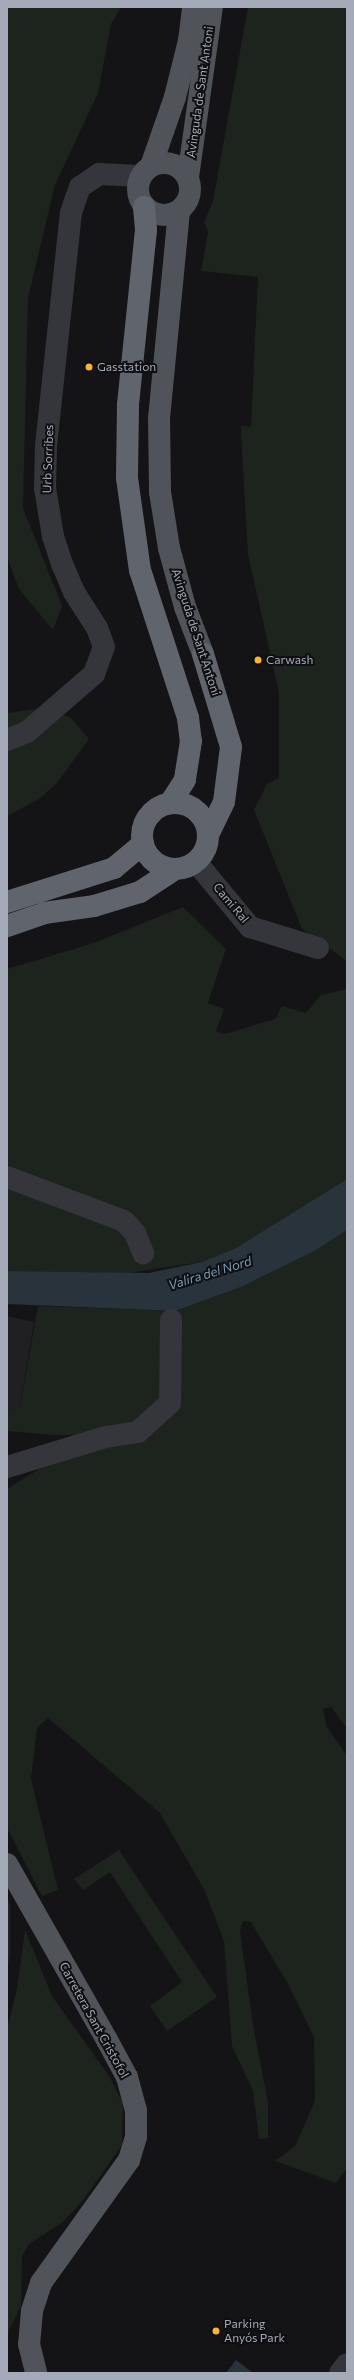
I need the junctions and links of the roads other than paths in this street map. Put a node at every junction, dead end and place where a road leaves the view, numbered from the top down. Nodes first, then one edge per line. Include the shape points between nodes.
1 (193, 7) edge
2 (212, 7) edge
3 (146, 171) junction
4 (188, 177) junction
5 (144, 207) junction
6 (179, 211) junction
7 (203, 654) joint
8 (7, 740) edge
9 (170, 803) junction
10 (209, 833) junction
11 (143, 844) junction
12 (196, 862) junction
13 (175, 869) junction
14 (7, 902) edge
15 (7, 926) edge
16 (318, 948) dead end
17 (7, 1177) edge
18 (143, 1253) dead end
19 (170, 1320) dead end
20 (7, 1467) edge
21 (7, 1864) edge
22 (347, 2364) edge
23 (36, 2373) edge
24 (340, 2373) edge

1 - 3 main road, Avinguda de Sant Antoni via 189,41 175,97
2 - 4 main road, Avinguda de Sant Antoni
3 - 4 main road via 171,164
3 - 5 main road via 137,188
3 - 8 street, Urb Sorribes via 99,174 80,187 71,213 46,446 45,488 53,536 74,592 98,628 104,646 94,674 27,732
4 - 6 main road via 190,196
5 - 6 main road via 161,216
5 - 9 highway via 146,230 128,405 127,478 140,570 188,718 191,741 185,780
6 - 7 main road, Avinguda de Sant Antoni via 159,418 160,492 169,548 185,607
7 - 10 highway, Avinguda de Sant Antoni via 231,747 229,780 224,802
9 - 10 highway via 181,803 196,810 206,822
9 - 11 highway via 159,806 147,818 142,833
10 - 12 highway via 206,849
11 - 13 highway via 151,858 164,868
11 - 14 highway via 114,868
12 - 13 highway
12 - 16 street, Cami Ral via 250,927
13 - 15 highway via 140,892 94,906 44,913
17 - 18 street via 124,1221 135,1233
19 - 20 street via 170,1403 138,1432 106,1438
21 - 23 main road, Carretera Sant Cristofol via 114,2053 127,2078 136,2110 136,2137 129,2160 41,2283 32,2311 29,2344
22 - 24 street

